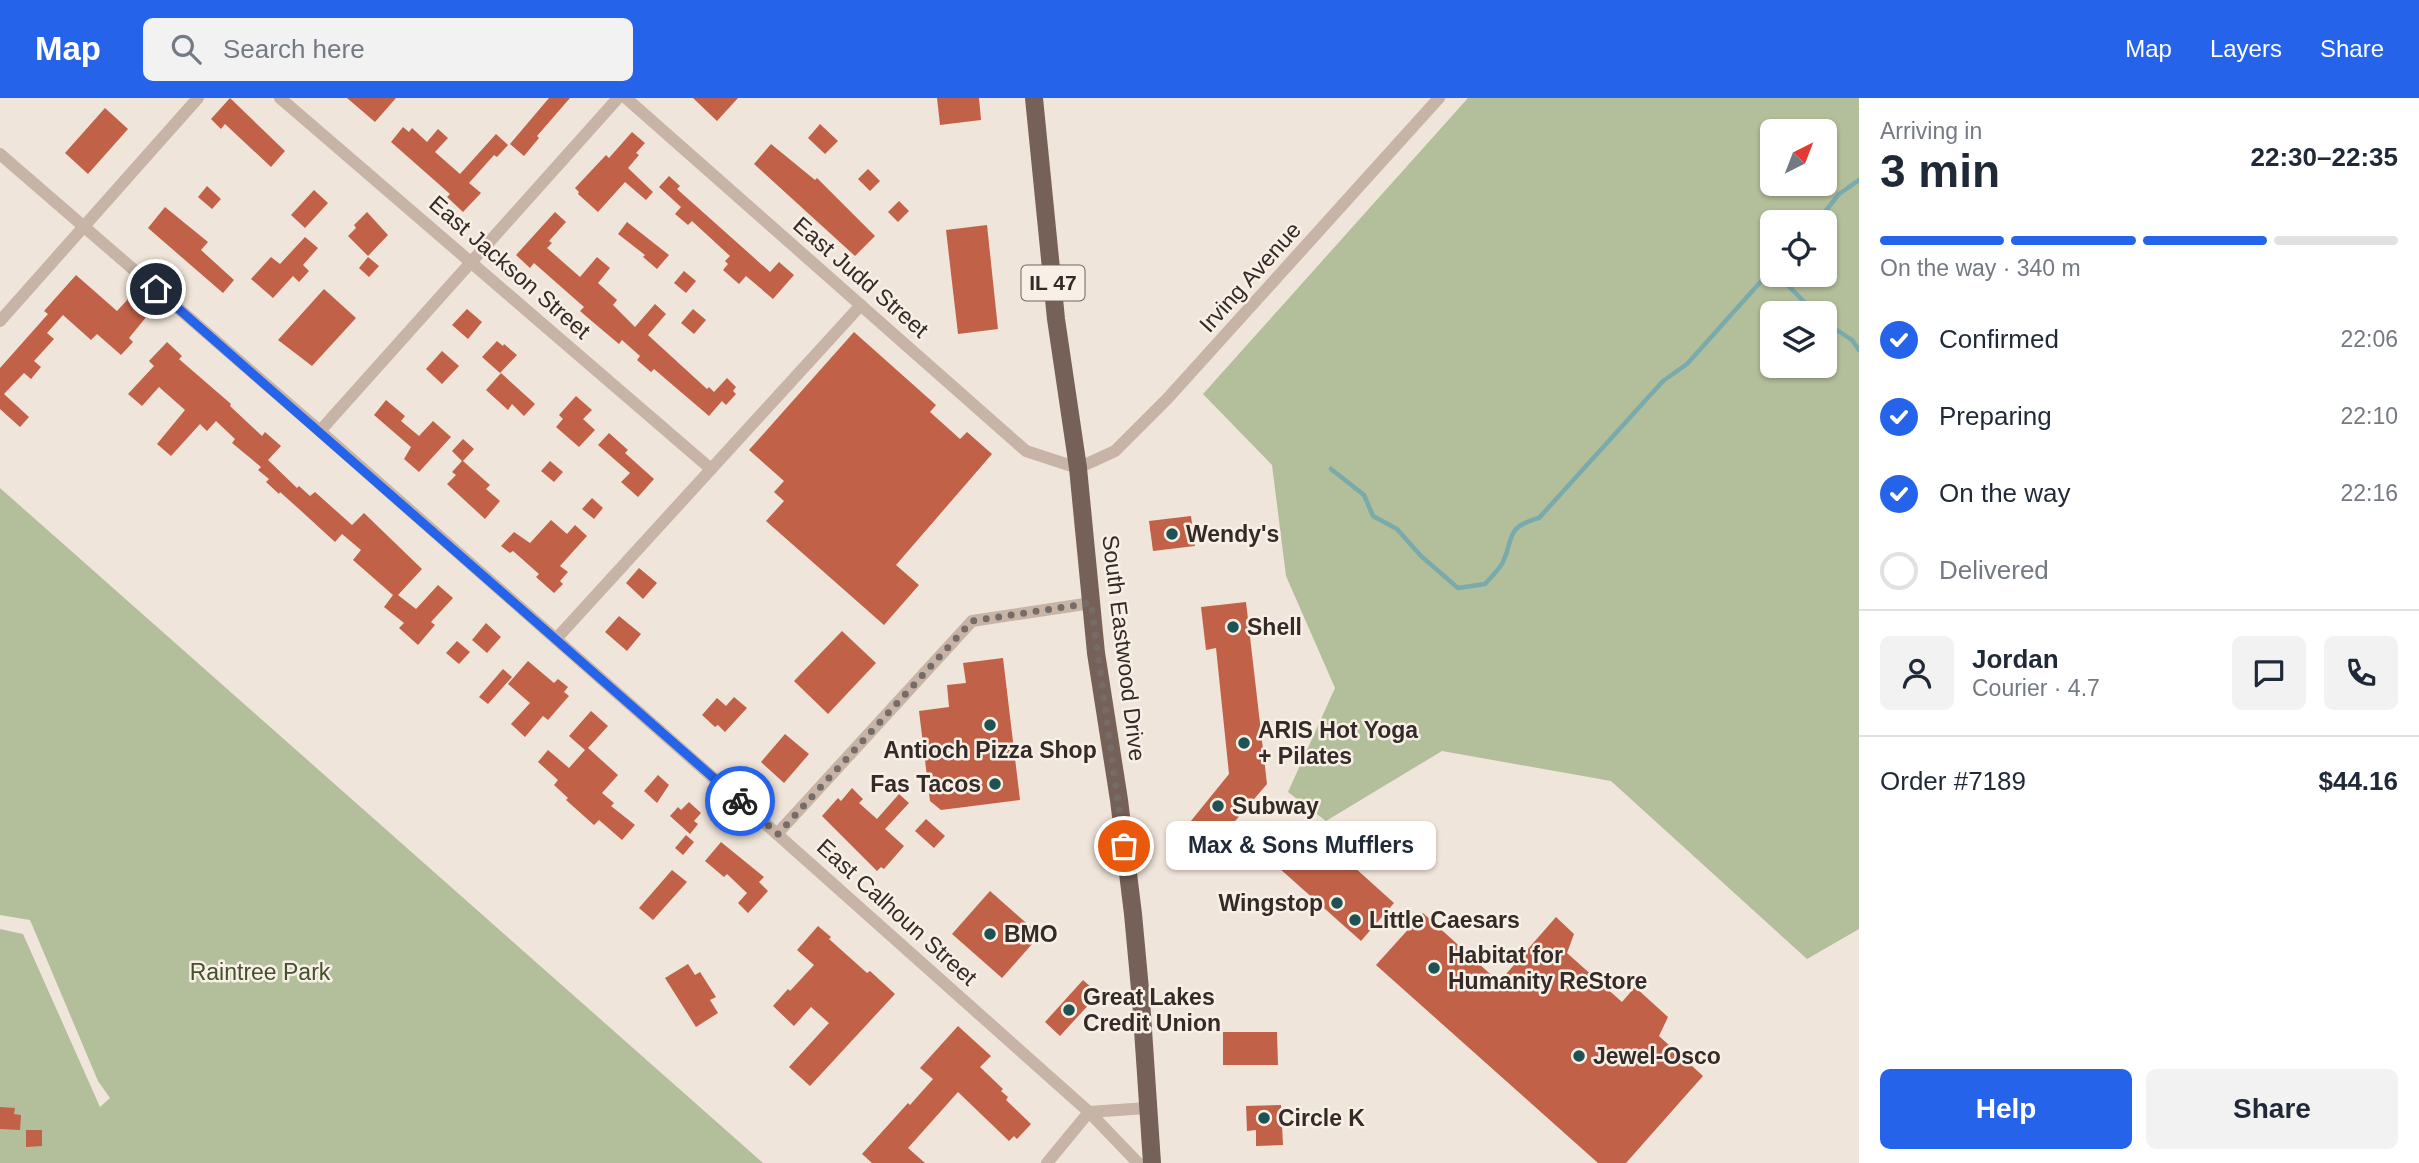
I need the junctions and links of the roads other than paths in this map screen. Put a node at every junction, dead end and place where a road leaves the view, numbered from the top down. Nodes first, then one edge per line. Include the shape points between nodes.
1 (198, 98) edge
2 (280, 98) edge
3 (618, 98) edge
4 (626, 98) edge
5 (1034, 98) edge
6 (1439, 98) edge
7 (0, 154) edge
8 (85, 228) junction
9 (472, 261) junction
10 (861, 306) junction
11 (0, 321) edge
12 (320, 431) junction
13 (1078, 468) junction
14 (711, 469) junction
15 (1091, 603) junction
16 (556, 639) junction
17 (778, 834) junction
18 (1147, 1108) junction
19 (1089, 1112) junction
20 (1047, 1163) edge
21 (1138, 1163) edge
22 (1152, 1163) edge

1 - 8 street
2 - 9 street, East Jackson Street
3 - 9 street
4 - 10 street, East Judd Street
5 - 13 main road, South Eastwood Drive / IL 47 via 1056,319
6 - 13 street, Irving Avenue via 1168,398 1115,451
7 - 8 street, East Calhoun Street
8 - 11 street
8 - 12 street, East Calhoun Street
9 - 12 street
9 - 14 street, East Jackson Street
10 - 13 street, East Judd Street via 1026,451
10 - 14 street
12 - 16 street, East Calhoun Street
13 - 15 main road, South Eastwood Drive / IL 47
14 - 16 street
15 - 17 street via 972,621
15 - 18 main road, South Eastwood Drive / IL 47 via 1133,914
16 - 17 street, East Calhoun Street
17 - 19 street, East Calhoun Street
18 - 19 street
18 - 22 main road, South Eastwood Drive / IL 47
19 - 20 street
19 - 21 street, East Calhoun Street

